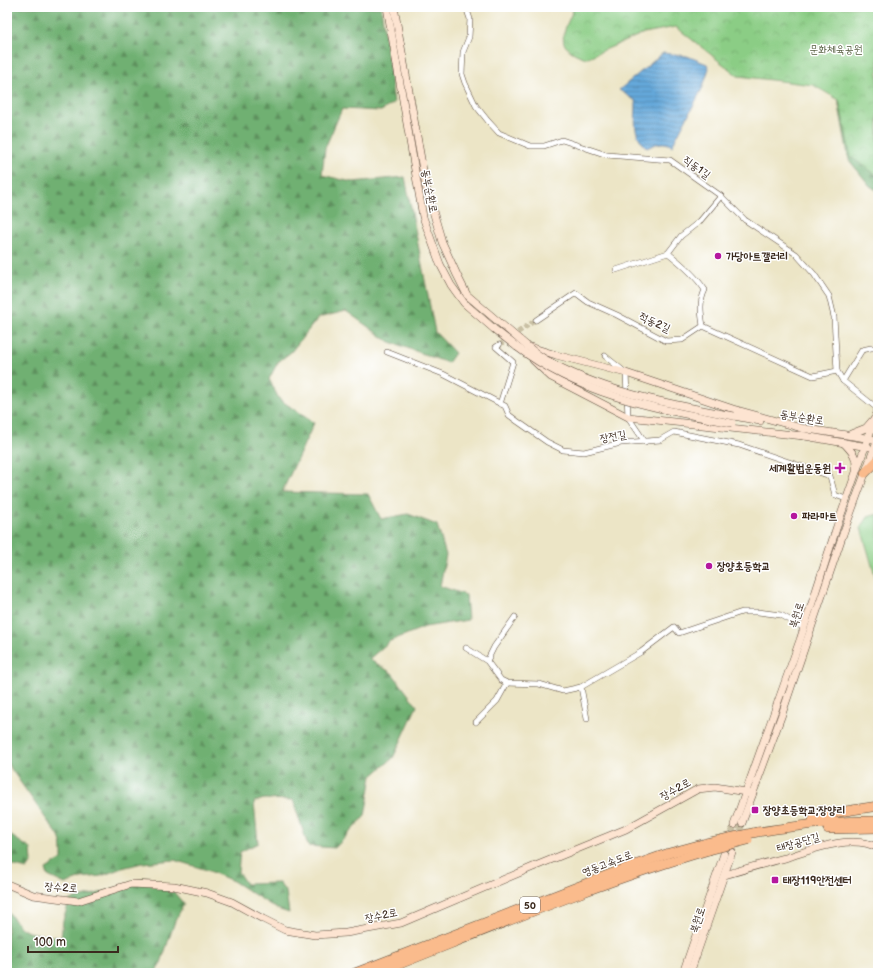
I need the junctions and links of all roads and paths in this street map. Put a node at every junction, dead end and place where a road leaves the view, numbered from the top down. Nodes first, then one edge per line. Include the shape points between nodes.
1 (387, 7) edge
2 (394, 7) edge
3 (466, 7) edge
4 (721, 196) junction
5 (668, 253) junction
6 (616, 270) dead end
7 (536, 320) tunnel mouth
8 (703, 326) junction
9 (499, 345) dead end
10 (521, 346) junction
11 (878, 348) edge
12 (387, 352) dead end
13 (605, 356) dead end
14 (837, 371) junction
15 (626, 373) junction
16 (843, 381) junction
17 (500, 404) junction
18 (877, 412) edge
19 (628, 417) junction
20 (804, 432) junction
21 (848, 435) junction
22 (867, 438) junction
23 (878, 439) edge
24 (645, 442) junction
25 (844, 443) junction
26 (864, 447) junction
27 (876, 448) edge
28 (878, 460) edge
29 (860, 472) junction
30 (846, 499) junction
31 (515, 617) dead end
32 (804, 628) junction
33 (466, 648) dead end
34 (487, 662) junction
35 (784, 682) junction
36 (507, 683) junction
37 (792, 685) junction
38 (581, 688) junction
39 (587, 720) dead end
40 (476, 722) dead end
41 (749, 794) junction
42 (878, 806) edge
43 (878, 821) edge
44 (742, 823) tunnel mouth
45 (734, 825) tunnel mouth
46 (795, 826) junction
47 (878, 828) edge
48 (757, 835) junction
49 (708, 846) junction
50 (878, 848) edge
51 (732, 852) dead end
52 (724, 854) dead end
53 (721, 873) junction
54 (7, 884) edge
55 (355, 973) edge
56 (377, 973) edge
57 (683, 973) edge
58 (690, 973) edge

1 - 10 street, 동부순환로 via 423,217 440,264 464,303 494,329
2 - 10 street, 동부순환로 via 426,187 442,242 467,295
3 - 4 street, 직동1길 via 470,19 469,37 463,52 462,74 476,106 499,133 530,146 544,146 562,140 607,155 670,160
4 - 5 street via 700,221 681,236
4 - 14 street, 직동1길 via 745,220 796,254 829,296 834,317
5 - 6 street
5 - 8 street via 686,267 705,290 701,298 700,311
7 - 8 street, 적동2길 via 576,293 588,302 666,341 682,340
8 - 14 street via 813,376
9 - 17 street via 496,347 513,362
10 - 15 street
10 - 19 street via 551,377
10 - 20 street, 동부순환로, bridge via 545,366 574,382 616,397 671,412
11 - 16 street via 862,350
12 - 17 street, 장전길 via 443,374
13 - 15 street
14 - 16 street, 직동1길
15 - 19 street
15 - 20 street
16 - 18 street, 직동1길
17 - 24 street, 장전길 via 505,406 509,415 517,421 563,450 584,452 621,443
18 - 21 street via 866,428
18 - 22 street, 북원로
19 - 20 street
19 - 24 street
20 - 21 street, 동부순환로
20 - 25 street, 동부순환로
21 - 22 street, 동부순환로
22 - 23 street, 동부순환로
22 - 26 street, 북원로
23 - 27 street, 북원로
24 - 30 street, 장전길 via 660,440 674,432 739,445 830,476 835,495
25 - 26 street, 동부순환로
25 - 29 street via 854,454
26 - 27 street, 동부순환로
26 - 29 street, 북원로
27 - 29 street, 북원로
28 - 29 highway
29 - 30 street, 북원로
29 - 37 street, 북원로
30 - 32 street, 북원로
31 - 34 street
32 - 35 street, 북원로
32 - 38 street via 780,615 758,612 742,612 679,633 674,627 641,652
33 - 34 street
34 - 36 street via 501,680
35 - 37 street
35 - 41 street, 북원로
36 - 38 street via 539,684 563,691
36 - 40 street via 497,701
37 - 41 street, 북원로
38 - 39 street
41 - 44 street, 북원로
41 - 45 street, 북원로
41 - 54 street, 장수2로 via 715,787 698,789 626,829 401,923 346,934 315,935 285,930 232,902 207,893 174,886 131,884 78,901 33,895
42 - 46 highway via 839,812
43 - 46 highway, 영동고속도로 / 50
46 - 48 highway, 영동고속도로 / 50
47 - 48 highway, 영동고속도로 / 50 via 812,829
48 - 49 highway, 영동고속도로 / 50, bridge
49 - 55 highway, 영동고속도로 / 50 via 669,853 621,870
49 - 56 highway, 영동고속도로 / 50
50 - 53 street, 태장공단길 via 871,844 847,842 821,846
51 - 53 street, 북원로
52 - 53 street, 북원로
53 - 57 street, 북원로
53 - 58 street, 북원로

